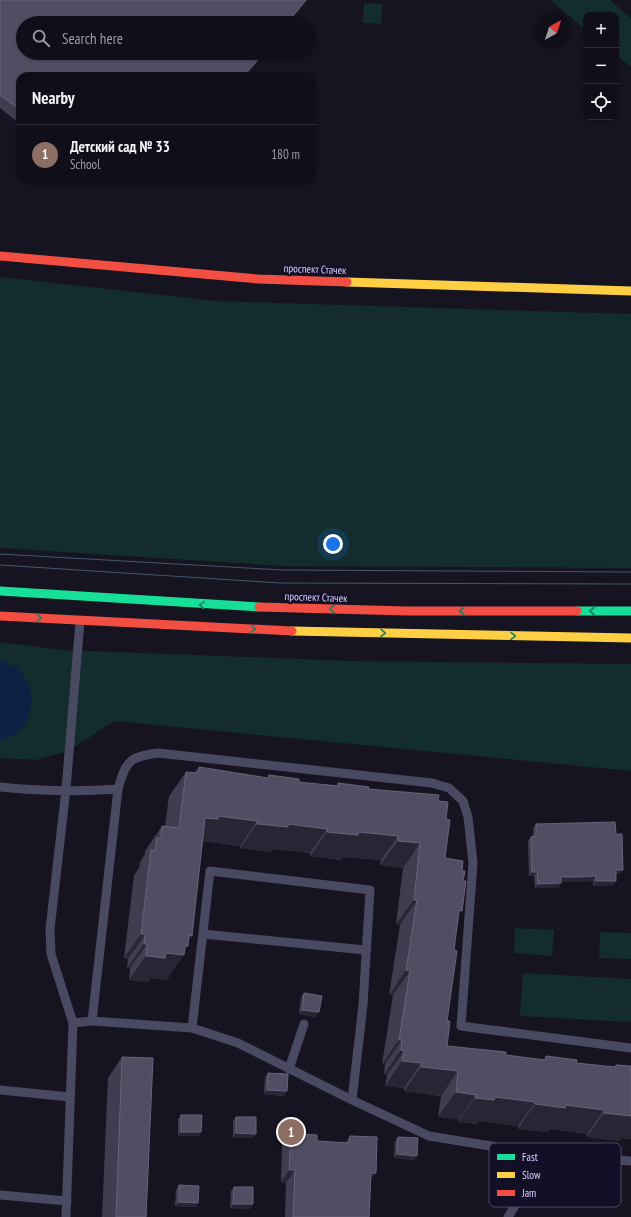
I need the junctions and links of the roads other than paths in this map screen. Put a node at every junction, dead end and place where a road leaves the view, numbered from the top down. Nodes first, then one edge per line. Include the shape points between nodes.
1 (0, 256) edge
2 (631, 291) edge
3 (0, 592) edge
4 (631, 611) edge
5 (0, 616) edge
6 (80, 621) junction
7 (631, 638) edge
8 (0, 787) edge
9 (66, 789) junction
10 (118, 789) junction
11 (203, 934) junction
12 (365, 950) junction
13 (92, 1021) junction
14 (73, 1023) junction
15 (304, 1024) dead end
16 (192, 1028) junction
17 (631, 1048) edge
18 (289, 1069) junction
19 (0, 1090) edge
20 (70, 1097) junction
21 (352, 1100) junction
22 (489, 1146) edge
23 (621, 1160) edge
24 (631, 1161) edge
25 (0, 1195) edge
26 (67, 1201) junction
27 (514, 1207) edge
28 (66, 1217) edge
29 (508, 1217) edge

1 - 2 main road, проспект Стачек via 258,279
4 -> 3 main road, проспект Стачек via 407,611 224,606
5 -> 6 main road
6 -> 7 main road via 268,630
6 - 9 lane
8 - 9 lane via 30,790
9 - 10 lane
9 - 14 lane via 50,929 51,954
10 - 13 lane
10 - 17 lane via 124,770 138,756 158,753 432,783 449,788 463,801 468,817 472,863 461,1026
11 - 12 lane
11 - 12 lane via 210,871 370,890
11 - 16 lane
12 - 21 lane via 363,1005
13 - 14 lane
13 - 16 lane
14 - 20 lane
15 - 18 lane
16 - 18 lane via 238,1043
18 - 21 lane
19 - 20 lane
20 - 26 lane
21 - 22 lane via 429,1136
23 - 24 lane
25 - 26 lane
26 - 28 lane
27 - 29 lane

